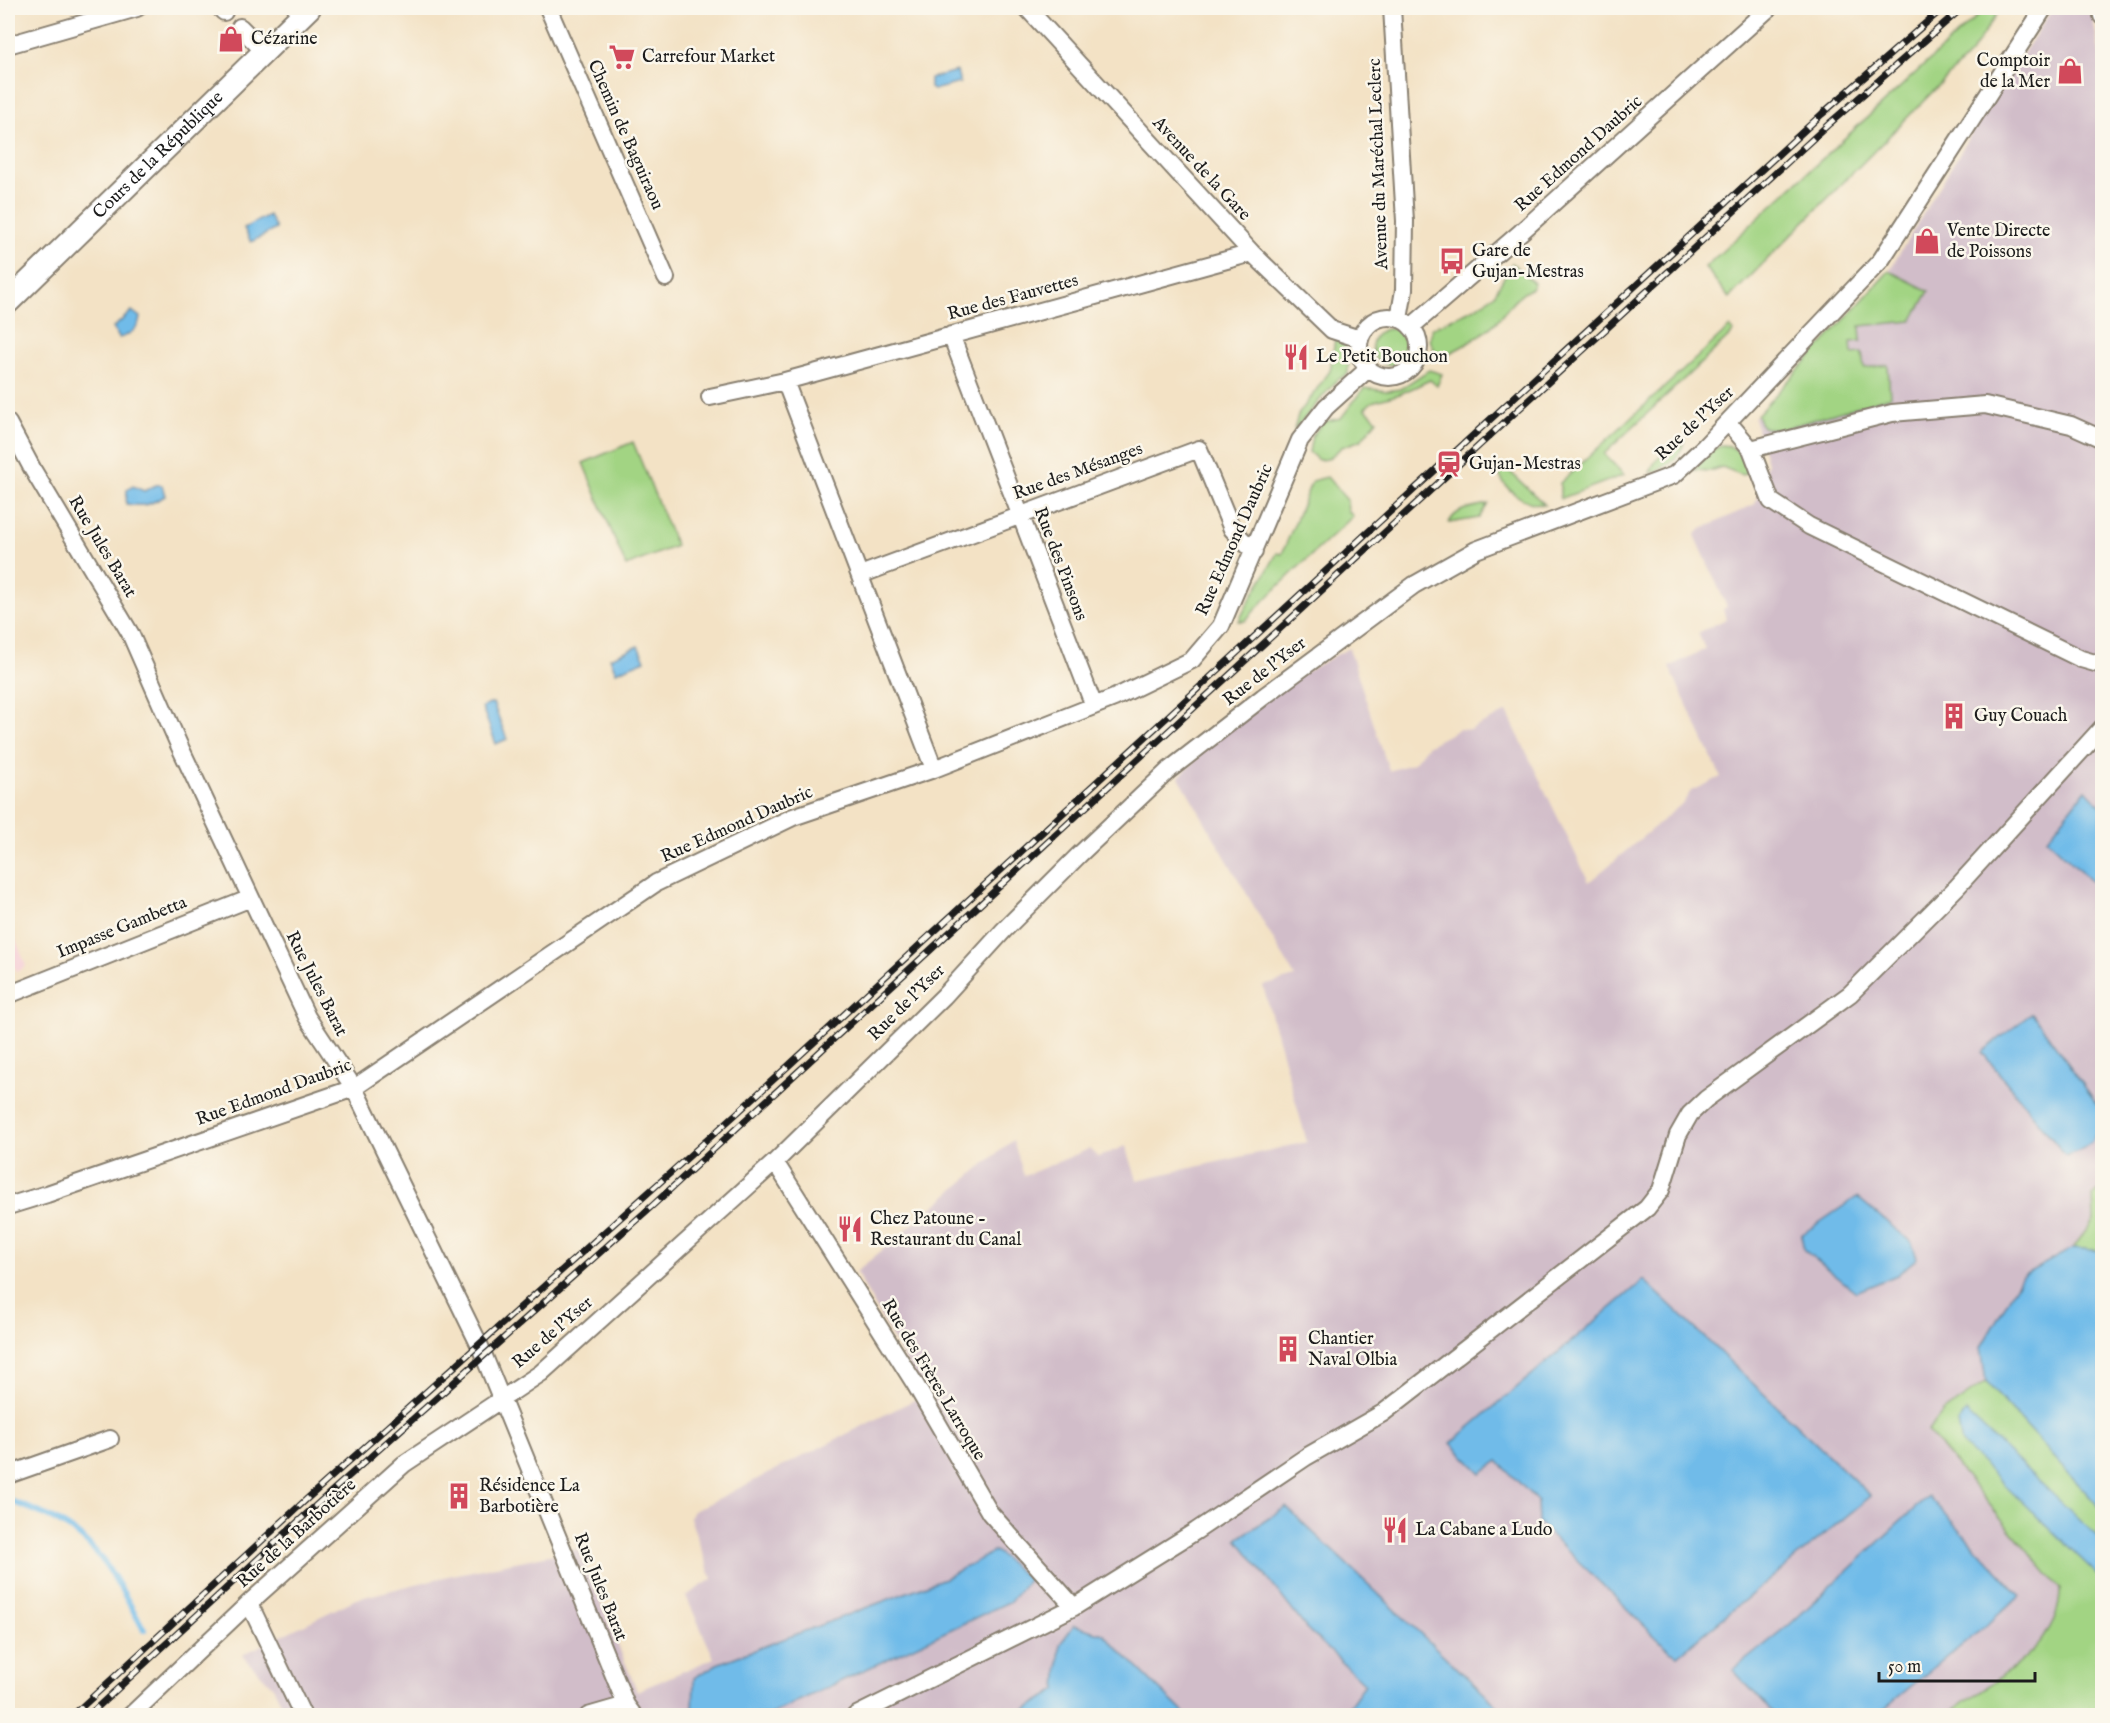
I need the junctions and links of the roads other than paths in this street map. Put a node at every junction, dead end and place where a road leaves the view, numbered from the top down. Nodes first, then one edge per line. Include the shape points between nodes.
1 (137, 8) edge
2 (309, 8) edge
3 (548, 8) edge
4 (1027, 8) edge
5 (1392, 8) edge
6 (1769, 8) edge
7 (2044, 8) edge
8 (2101, 8) edge
9 (2103, 16) edge
10 (240, 27) dead end
11 (8, 45) edge
12 (265, 52) junction
13 (1252, 253) junction
14 (666, 278) dead end
15 (8, 302) edge
16 (1405, 323) junction
17 (951, 335) junction
18 (1360, 339) junction
19 (1368, 369) junction
20 (785, 381) junction
21 (710, 397) dead end
22 (1728, 422) junction
23 (8, 423) edge
24 (2103, 439) edge
25 (1750, 449) junction
26 (1020, 514) junction
27 (1254, 552) junction
28 (860, 575) junction
29 (2103, 665) edge
30 (1094, 706) junction
31 (2103, 728) edge
32 (934, 769) junction
33 (250, 898) junction
34 (8, 995) edge
35 (354, 1088) junction
36 (775, 1162) junction
37 (8, 1206) edge
38 (503, 1399) junction
39 (110, 1438) dead end
40 (8, 1475) edge
41 (249, 1603) junction
42 (1074, 1607) junction
43 (630, 1710) edge
44 (130, 1716) edge
45 (303, 1716) edge
46 (588, 1716) edge
47 (855, 1716) edge

1 - 11 street
2 - 12 main road, Cours de la République
3 - 14 street, Chemin de Baguiraou
4 - 13 street, Avenue de la Gare
5 - 16 street, Avenue du Maréchal Leclerc via 1405,221
6 - 16 street, Rue Edmond Daubric via 1544,212
7 - 22 street, Rue de l'Yser via 1881,260
8 - 9 street
10 - 12 street
12 - 15 main road, Cours de la République
13 - 17 street, Rue des Fauvettes
13 - 18 street, Avenue de la Gare via 1332,330
16 - 18 street via 1389,317 1371,323
16 - 19 street via 1419,341 1413,365 1400,376 1383,377
17 - 20 street, Rue des Fauvettes
17 - 26 street, Rue des Pinsons
18 - 19 street via 1360,355
19 - 27 street, Rue Edmond Daubric via 1326,407 1300,440
20 - 21 street, Rue des Fauvettes
20 - 28 street
22 - 25 street
22 - 36 street, Rue de l'Yser via 1674,475 1454,560 1398,595 1263,697 1132,803
23 - 33 street, Rue Jules Barat via 130,633
24 - 25 street via 2071,425 1985,405 1892,413
25 - 29 street via 1771,501 1809,526 2081,659
26 - 27 street, Rue des Mésanges via 1199,448 1232,529
26 - 28 street, Rue des Mésanges
26 - 30 street, Rue des Pinsons
27 - 30 street, Rue Edmond Daubric via 1221,626 1192,660
28 - 32 street
30 - 32 street, Rue Edmond Daubric
31 - 42 street via 1957,887 1850,994 1690,1113 1678,1135 1661,1190 1647,1208 1383,1413 1306,1457
32 - 35 street, Rue Edmond Daubric via 794,817 656,883
33 - 34 street, Impasse Gambetta
33 - 35 street, Rue Jules Barat via 307,1017
35 - 37 street, Rue Edmond Daubric
35 - 38 street, Rue Jules Barat
36 - 38 street, Rue de l'Yser via 541,1373
36 - 42 street, Rue des Frères Larroque via 915,1384 990,1513
38 - 41 street, Rue de la Barbotière via 404,1464
38 - 43 street, Rue Jules Barat
39 - 40 street
41 - 44 street, Rue de la Barbotière
41 - 45 street
42 - 47 street
43 - 46 street

